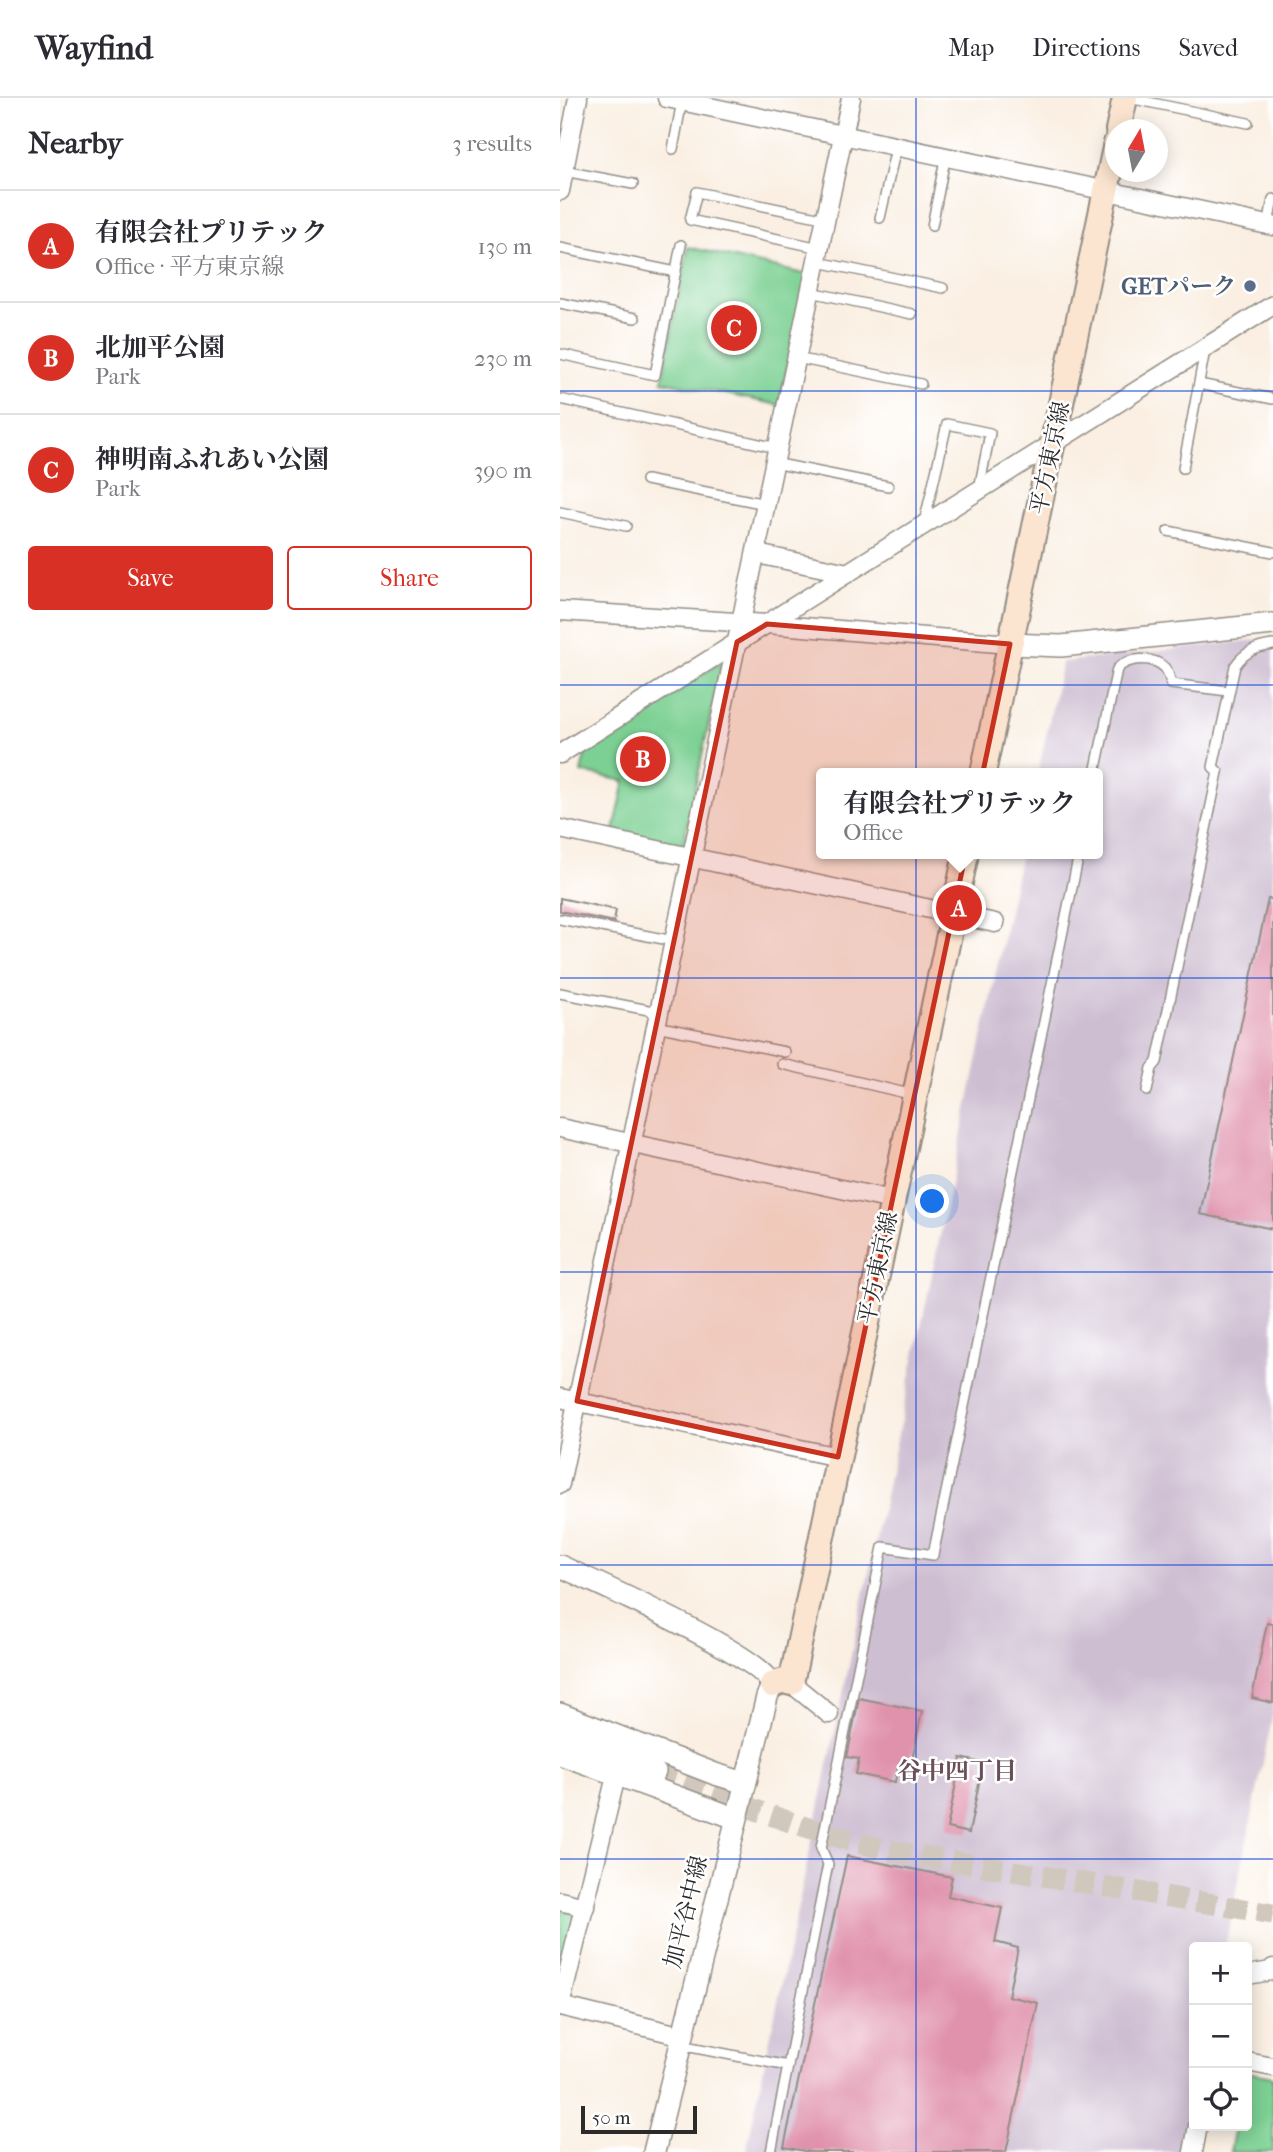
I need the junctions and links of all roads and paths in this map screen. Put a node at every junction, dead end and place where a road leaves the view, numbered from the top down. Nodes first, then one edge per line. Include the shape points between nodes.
1 (578, 98) edge
2 (851, 98) edge
3 (1127, 98) edge
4 (675, 100) edge
5 (1121, 119) edge
6 (1248, 123) dead end
7 (843, 137) junction
8 (896, 148) junction
9 (673, 149) dead end
10 (945, 159) junction
11 (564, 171) junction
12 (1107, 182) edge
13 (633, 184) dead end
14 (560, 191) edge
15 (1105, 192) junction
16 (1273, 199) edge
17 (880, 218) dead end
18 (827, 219) junction
19 (932, 226) dead end
20 (1270, 226) edge
21 (681, 245) dead end
22 (560, 248) edge
23 (819, 255) junction
24 (676, 272) junction
25 (943, 288) dead end
26 (811, 292) junction
27 (560, 303) edge
28 (1273, 305) edge
29 (912, 314) dead end
30 (635, 318) dead end
31 (1205, 348) junction
32 (560, 354) edge
33 (797, 358) junction
34 (921, 384) dead end
35 (1199, 384) junction
36 (560, 399) edge
37 (1273, 399) edge
38 (1053, 444) junction
39 (776, 456) junction
40 (1183, 468) dead end
41 (646, 480) dead end
42 (888, 486) dead end
43 (978, 491) junction
44 (766, 504) junction
45 (560, 512) edge
46 (924, 525) junction
47 (625, 526) dead end
48 (1168, 531) dead end
49 (1273, 552) edge
50 (757, 554) junction
51 (848, 573) junction
52 (560, 611) edge
53 (742, 624) junction
54 (767, 624) junction
55 (1273, 624) edge
56 (737, 642) junction
57 (1010, 644) junction
58 (1273, 645) edge
59 (1228, 691) junction
60 (560, 754) edge
61 (984, 768) edge
62 (1097, 768) edge
63 (560, 830) edge
64 (692, 857) junction
65 (965, 859) edge
66 (1078, 859) edge
67 (953, 915) junction
68 (560, 919) edge
69 (995, 923) dead end
70 (674, 941) junction
71 (560, 993) edge
72 (657, 1019) junction
73 (785, 1052) dead end
74 (782, 1064) dead end
75 (1147, 1091) dead end
76 (915, 1095) junction
77 (560, 1128) edge
78 (632, 1143) junction
79 (892, 1200) junction
80 (569, 1400) edge
81 (838, 1457) junction
82 (560, 1485) edge
83 (560, 1566) edge
84 (782, 1684) junction
85 (560, 1714) edge
86 (829, 1714) dead end
87 (560, 1735) edge
88 (560, 1754) edge
89 (654, 1772) tunnel mouth
90 (616, 1776) junction
91 (745, 1783) junction
92 (736, 1818) junction
93 (560, 1901) edge
94 (585, 1907) junction
95 (1273, 1968) edge
96 (1252, 1974) edge
97 (560, 2006) edge
98 (682, 2041) junction
99 (1252, 2063) edge
100 (788, 2066) junction
101 (1273, 2067) edge
102 (1197, 2131) edge
103 (654, 2152) edge
104 (771, 2152) edge
105 (1193, 2152) edge

1 - 11 street
2 - 7 street
3 - 5 main road
3 - 6 lane
4 - 7 street
4 - 9 lane
7 - 8 street
7 - 18 street
8 - 10 street
8 - 17 lane
10 - 15 street
10 - 19 lane
11 - 13 lane
11 - 14 street
12 - 15 main road, 平方東京線
15 - 20 street
15 - 38 main road, 平方東京線
16 - 20 lane
18 - 23 street
18 - 23 lane via 696,192 691,220
21 - 24 lane
22 - 24 lane
23 - 25 lane
23 - 26 street
24 - 32 lane via 655,375
26 - 29 lane
26 - 33 street
27 - 30 lane
28 - 31 street
31 - 35 lane
31 - 38 street
33 - 34 lane
33 - 39 street
35 - 37 lane
35 - 40 lane
36 - 39 lane
38 - 43 street
38 - 57 main road, 平方東京線
39 - 42 lane
39 - 44 street
41 - 44 lane
43 - 46 street
43 - 46 lane via 990,433 947,424
44 - 50 street
45 - 47 lane
46 - 51 street
48 - 49 lane
50 - 51 street
50 - 53 street
51 - 54 street
52 - 53 street
53 - 54 street
53 - 56 street
54 - 56 street
54 - 57 street
55 - 57 street via 1061,646
56 - 60 street
56 - 64 street
57 - 61 main road, 平方東京線
58 - 59 lane via 1241,657
59 - 62 lane via 1171,684 1165,667 1155,662 1123,663 1117,669
59 - 75 lane via 1213,767 1218,772
63 - 64 street
64 - 67 street
64 - 70 street
65 - 67 main road, 平方東京線
66 - 100 lane via 933,1555 883,1547 821,1849 828,1864
67 - 69 street
67 - 76 main road, 平方東京線
68 - 70 lane
70 - 72 street
71 - 72 lane
72 - 73 lane
72 - 78 street
74 - 76 lane
76 - 79 main road, 平方東京線
77 - 78 street
78 - 79 street
78 - 80 street
79 - 81 main road, 平方東京線
80 - 81 street
80 - 82 street
81 - 84 main road, 平方東京線
83 - 84 street via 716,1641
84 - 86 street
84 - 91 street, 加平谷中線 via 767,1697
85 - 91 street
87 - 89 street
88 - 90 street
90 - 92 street
90 - 94 street
91 - 92 street, 加平谷中線
92 - 98 street, 加平谷中線
93 - 94 street
94 - 97 street
95 - 96 street
97 - 98 street
98 - 100 lane
98 - 103 street, 加平谷中線
99 - 101 street
100 - 104 lane
102 - 105 street

